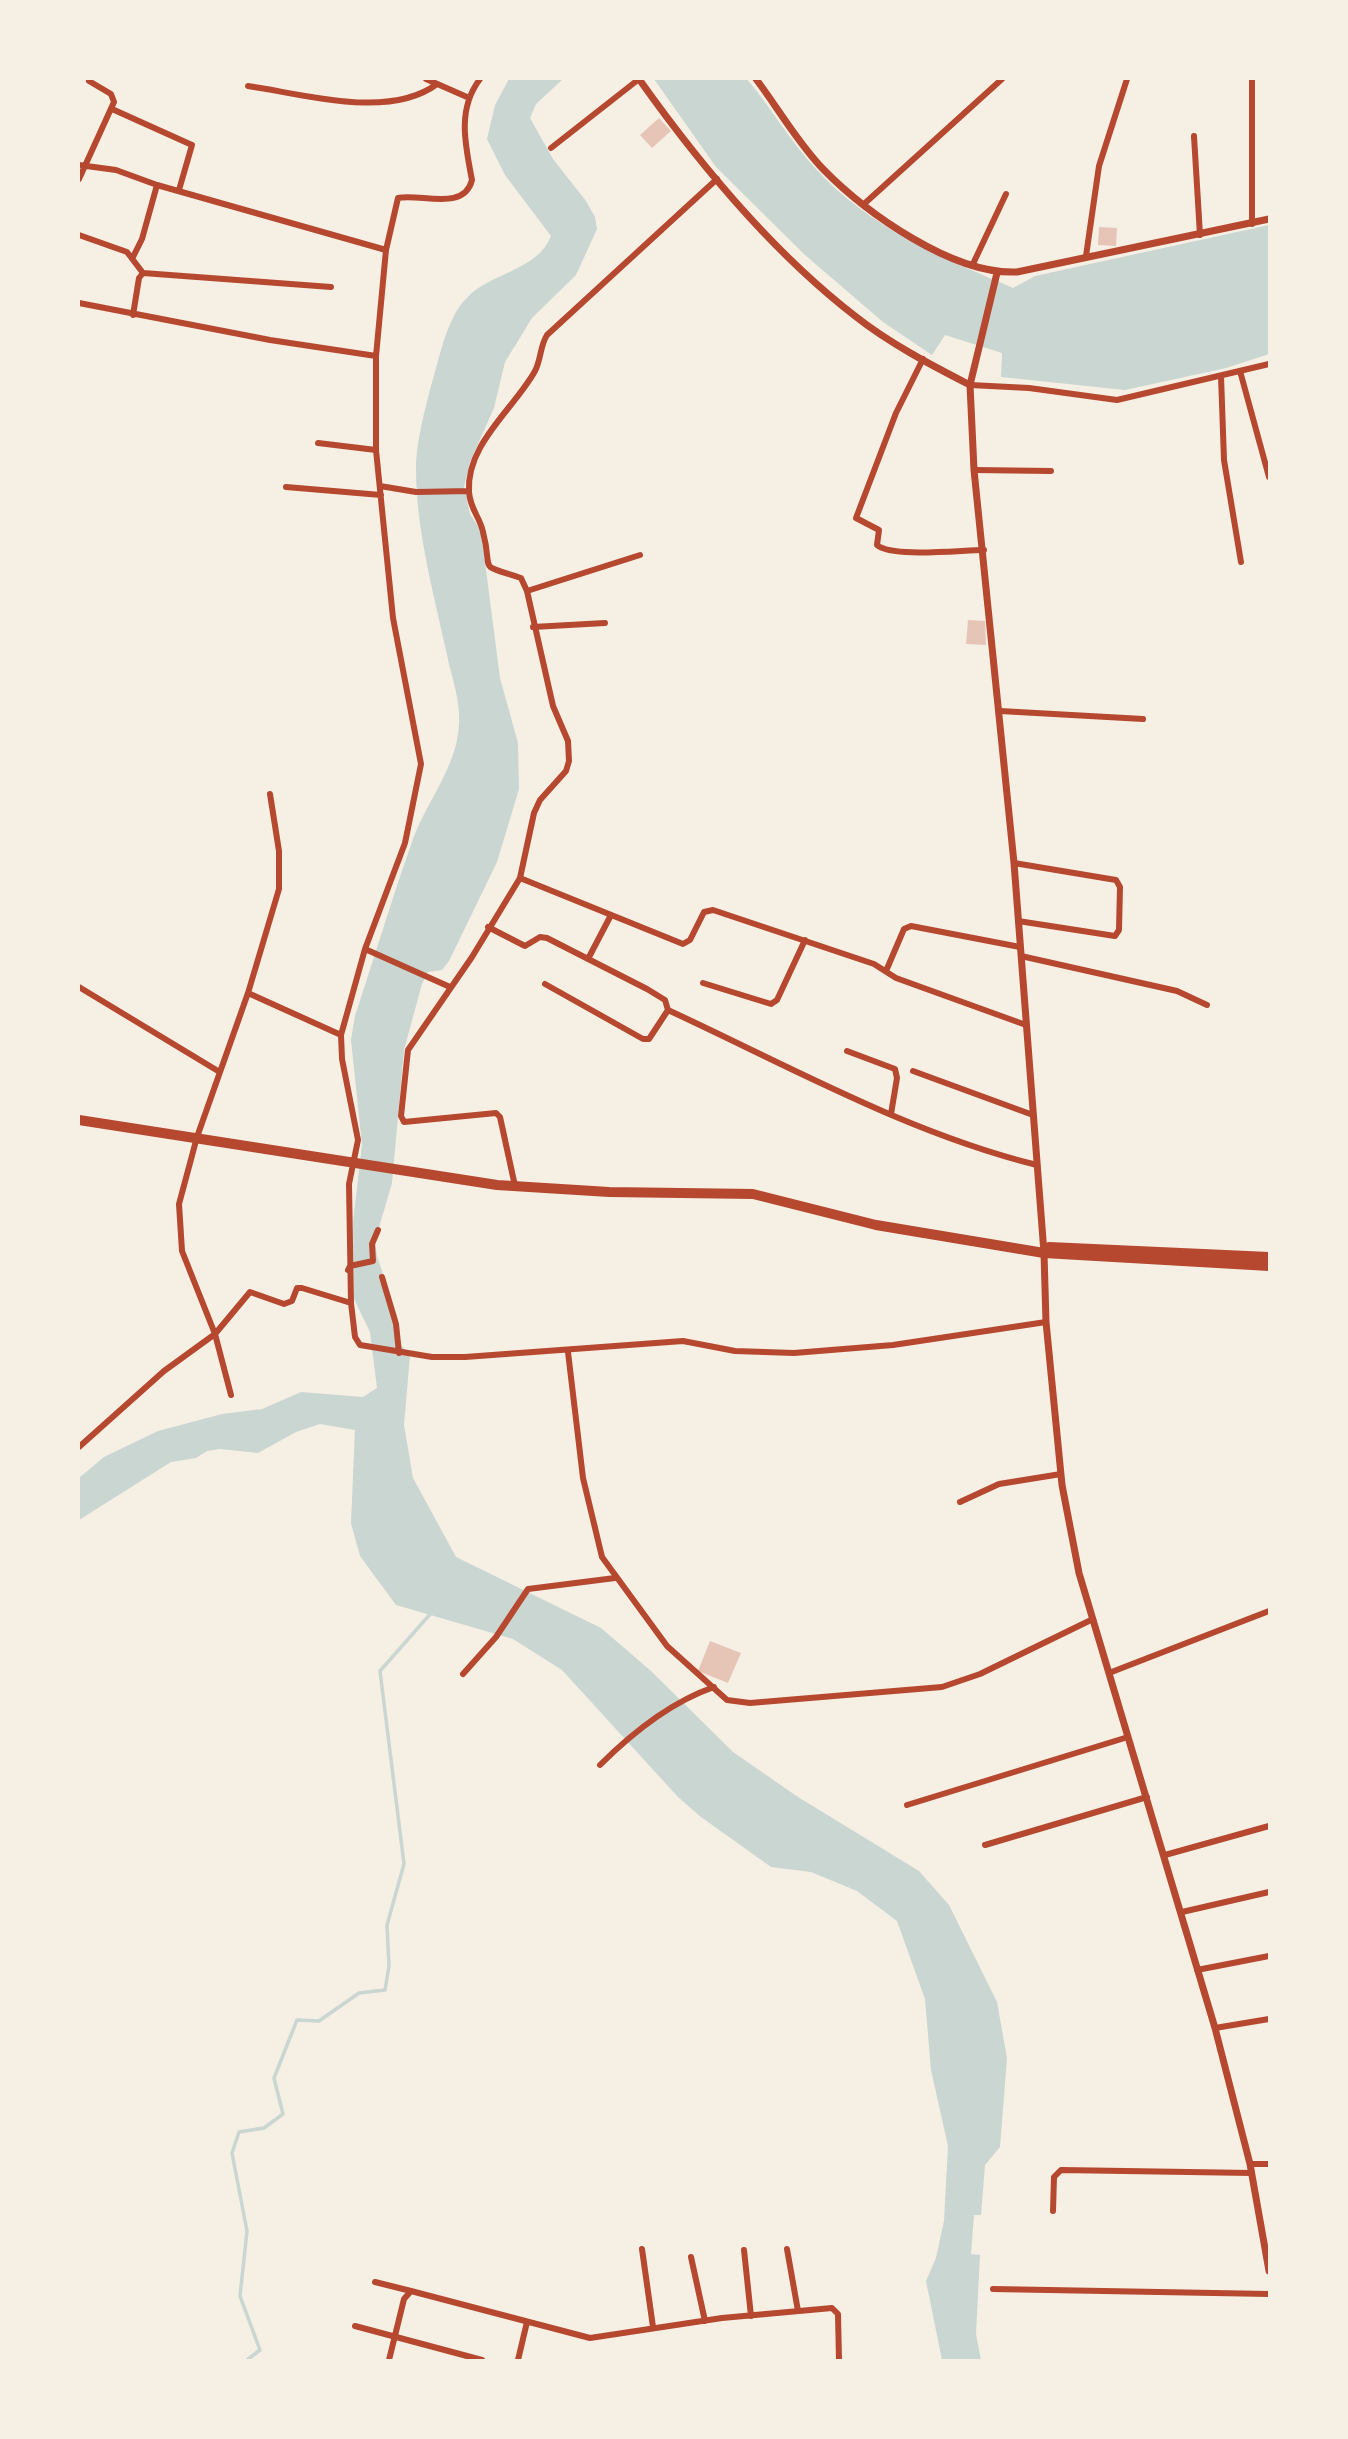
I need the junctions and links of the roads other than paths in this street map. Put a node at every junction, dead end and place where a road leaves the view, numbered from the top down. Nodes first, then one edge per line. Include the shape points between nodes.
1 (88, 79) edge
2 (267, 79) edge
3 (426, 79) edge
4 (480, 79) edge
5 (639, 79) edge
6 (755, 79) edge
7 (1002, 79) edge
8 (1127, 79) edge
9 (1252, 79) edge
10 (437, 84) junction
11 (248, 86) dead end
12 (267, 89) junction
13 (467, 97) junction
14 (112, 110) junction
15 (1194, 136) dead end
16 (551, 148) dead end
17 (81, 167) edge
18 (79, 179) edge
19 (717, 180) junction
20 (158, 185) junction
21 (178, 190) junction
22 (1006, 194) dead end
23 (864, 204) junction
24 (1269, 219) edge
25 (1252, 224) junction
26 (79, 235) edge
27 (1200, 235) junction
28 (386, 250) junction
29 (1086, 256) junction
30 (133, 257) junction
31 (972, 266) junction
32 (143, 273) junction
33 (997, 273) junction
34 (331, 287) dead end
35 (79, 303) edge
36 (132, 315) junction
37 (376, 356) junction
38 (923, 359) junction
39 (1269, 364) edge
40 (1240, 372) junction
41 (1221, 376) junction
42 (970, 385) junction
43 (318, 443) dead end
44 (376, 450) junction
45 (974, 470) junction
46 (1051, 471) dead end
47 (1269, 477) edge
48 (380, 486) junction
49 (286, 487) dead end
50 (467, 491) junction
51 (381, 495) junction
52 (984, 550) junction
53 (640, 555) dead end
54 (1241, 562) dead end
55 (527, 591) junction
56 (605, 623) dead end
57 (533, 627) junction
58 (1000, 711) junction
59 (1143, 719) dead end
60 (270, 794) dead end
61 (1014, 863) junction
62 (520, 878) junction
63 (611, 915) junction
64 (1018, 921) junction
65 (488, 927) junction
66 (805, 940) junction
67 (1020, 947) junction
68 (368, 950) junction
69 (1021, 956) junction
70 (588, 959) junction
71 (886, 971) junction
72 (703, 983) dead end
73 (545, 984) dead end
74 (450, 986) junction
75 (79, 987) edge
76 (248, 993) junction
77 (1207, 1005) dead end
78 (668, 1010) junction
79 (1026, 1025) junction
80 (341, 1035) junction
81 (847, 1051) dead end
82 (218, 1071) junction
83 (913, 1071) dead end
84 (891, 1114) junction
85 (1033, 1115) junction
86 (79, 1120) edge
87 (197, 1137) junction
88 (1037, 1165) junction
89 (515, 1186) junction
90 (378, 1230) dead end
91 (1044, 1253) junction
92 (1269, 1257) edge
93 (1269, 1266) edge
94 (349, 1268) junction
95 (382, 1277) dead end
96 (351, 1303) junction
97 (1046, 1322) junction
98 (215, 1334) junction
99 (398, 1352) junction
100 (568, 1352) junction
101 (231, 1395) dead end
102 (79, 1447) edge
103 (1061, 1474) junction
104 (960, 1502) dead end
105 (615, 1578) junction
106 (1269, 1611) edge
107 (1093, 1619) junction
108 (1109, 1673) junction
109 (463, 1674) dead end
110 (714, 1687) junction
111 (1128, 1737) junction
112 (600, 1765) dead end
113 (1147, 1797) junction
114 (907, 1805) dead end
115 (1269, 1826) edge
116 (985, 1845) dead end
117 (1165, 1855) junction
118 (1269, 1892) edge
119 (1182, 1912) junction
120 (1269, 1956) edge
121 (1197, 1970) junction
122 (1269, 2019) edge
123 (1215, 2028) junction
124 (1250, 2164) junction
125 (1269, 2164) edge
126 (1252, 2174) junction
127 (1054, 2211) dead end
128 (642, 2249) dead end
129 (788, 2249) dead end
130 (744, 2250) dead end
131 (691, 2257) dead end
132 (1269, 2271) edge
133 (376, 2282) dead end
134 (993, 2289) dead end
135 (411, 2291) junction
136 (1269, 2294) edge
137 (798, 2311) junction
138 (751, 2316) junction
139 (705, 2321) junction
140 (527, 2322) junction
141 (355, 2326) dead end
142 (653, 2327) junction
143 (394, 2338) junction
144 (389, 2360) edge
145 (482, 2360) edge
146 (518, 2360) edge
147 (839, 2360) edge

1 - 14 street via 111,94
2 - 12 street
3 - 10 street
4 - 13 street
5 - 16 street
5 - 19 street
6 - 23 street via 821,167
7 - 23 street
8 - 29 street via 1099,166
9 - 25 street
10 - 12 street via 423,95 376,104
10 - 13 street
11 - 12 street
13 - 28 street via 469,188 456,198 398,198
14 - 17 street
14 - 21 street via 192,145
15 - 27 street
17 - 18 street
17 - 20 street via 116,170
19 - 38 street via 855,316
19 - 50 street via 547,335 535,371 477,455
20 - 21 street
20 - 30 street
21 - 28 street
22 - 31 street
23 - 31 street via 919,241
24 - 25 street
25 - 27 street
26 - 30 street
27 - 29 street
28 - 37 street
29 - 33 street
30 - 32 street
31 - 33 street
32 - 34 street
32 - 36 street
33 - 42 street
35 - 36 street
36 - 37 street
37 - 44 street
38 - 42 street
38 - 52 street via 896,413 857,521 880,531 877,545 882,549
39 - 40 street
40 - 41 street
40 - 47 street
41 - 42 street via 1117,400 1057,388
41 - 54 street via 1224,460
42 - 45 street
43 - 44 street
44 - 48 street
45 - 46 street
45 - 52 street
48 - 50 street via 416,492
48 - 51 street
49 - 51 street
50 - 55 street via 485,535 490,568 521,578
51 - 68 street via 394,618 421,764 405,844
52 - 58 street
53 - 55 street
55 - 57 street
56 - 57 street
57 - 62 street via 552,706 568,741 569,761 534,813
58 - 59 street
58 - 61 street
60 - 76 street via 279,851 279,888
61 - 64 street
61 - 64 street via 1111,877 1120,887 1115,936
62 - 63 street
62 - 65 street
63 - 66 street via 683,944 708,910
63 - 70 street
64 - 67 street
65 - 70 street via 525,946 547,938
65 - 74 street
66 - 71 street
66 - 72 street via 771,1004
67 - 69 street
67 - 71 street via 906,927
68 - 74 street
68 - 80 street
69 - 77 street via 1177,990
69 - 79 street
70 - 78 street via 665,1000
71 - 79 street
73 - 78 street via 643,1039 649,1039
74 - 89 street via 406,1054 401,1119 498,1114
75 - 82 street
76 - 80 street
76 - 82 street
78 - 84 street
79 - 85 street
80 - 94 street via 358,1140 349,1184
81 - 84 street via 897,1072
82 - 87 street
83 - 85 street
84 - 88 street via 982,1150
85 - 88 street
86 - 87 main road
87 - 89 main road
87 - 98 street via 179,1204 180,1240
88 - 91 street
89 - 91 main road via 753,1194 889,1228
90 - 94 street via 372,1244 373,1261
91 - 92 main road via 1049,1247
91 - 93 main road
91 - 97 street
94 - 96 street
95 - 99 street via 396,1324
96 - 98 street via 302,1287 284,1304 250,1292
96 - 99 street via 357,1341
97 - 100 street via 852,1350 762,1353 683,1341
97 - 103 street
98 - 101 street
98 - 102 street via 164,1371
99 - 100 street via 465,1357
100 - 105 street via 583,1478 597,1544
103 - 104 street via 999,1484
103 - 107 street via 1071,1539
105 - 109 street via 524,1591 496,1637
105 - 110 street via 660,1639
106 - 108 street
107 - 108 street
107 - 110 street via 980,1674 942,1687 750,1703 727,1700
108 - 111 street
110 - 112 street via 630,1736
111 - 113 street
111 - 114 street
113 - 116 street
113 - 117 street
115 - 117 street
117 - 119 street
118 - 119 street
119 - 121 street
120 - 121 street
121 - 123 street
122 - 123 street
123 - 124 street
124 - 125 street
124 - 126 street
126 - 127 street via 1061,2170 1054,2177
126 - 132 street
128 - 142 street
129 - 137 street
130 - 138 street
131 - 139 street
133 - 135 street
134 - 136 street
135 - 140 street
135 - 143 street via 404,2299
137 - 138 street
137 - 147 street via 832,2308 838,2314
138 - 139 street
139 - 142 street
140 - 142 street via 590,2338
140 - 146 street
141 - 143 street
143 - 144 street
143 - 145 street

